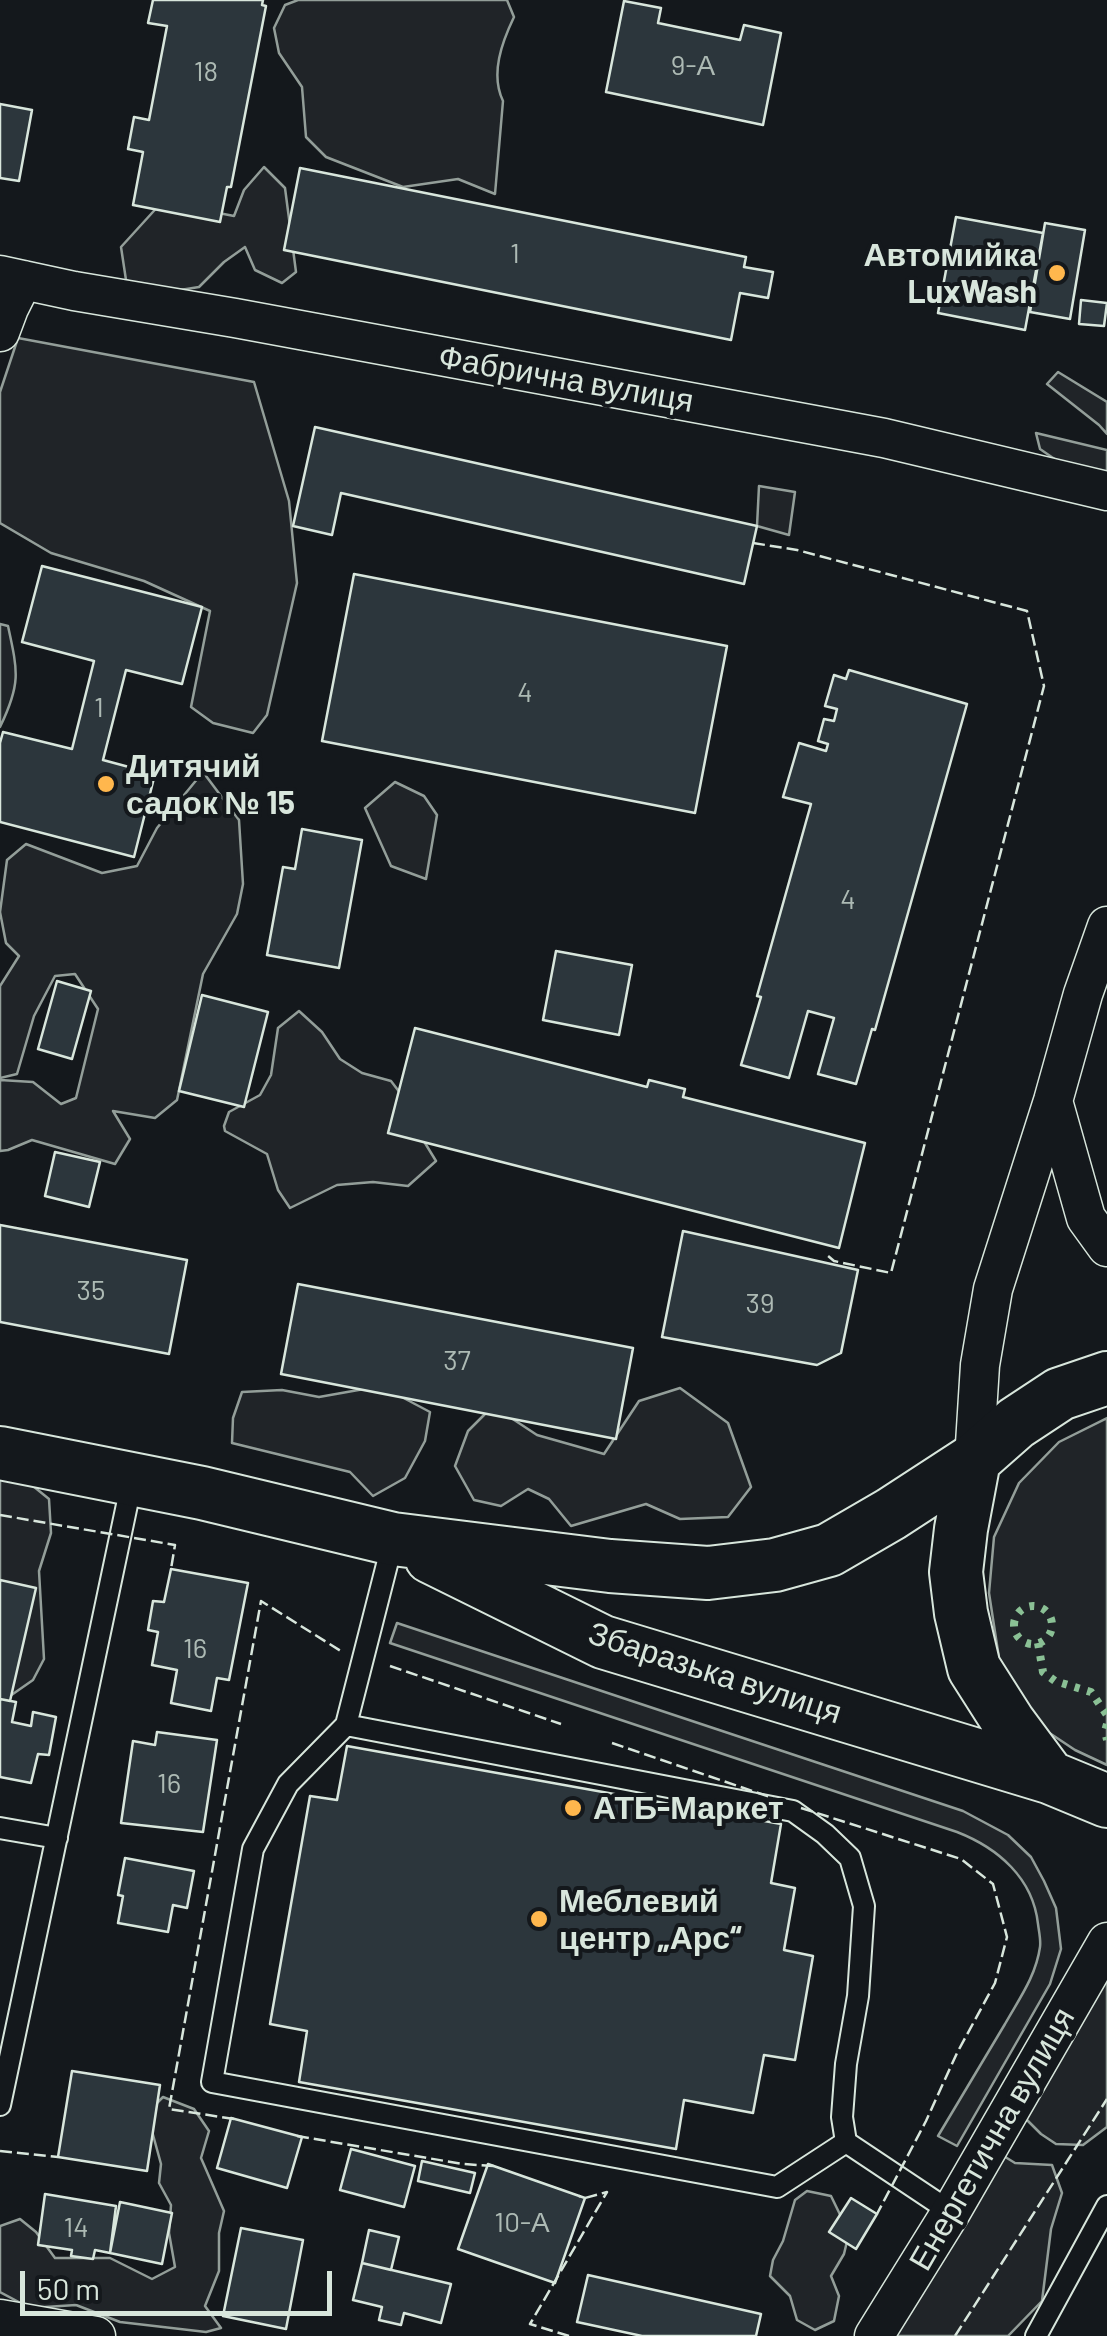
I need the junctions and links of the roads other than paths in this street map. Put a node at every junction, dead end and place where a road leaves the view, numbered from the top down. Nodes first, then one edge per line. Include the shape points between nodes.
1 (12, 277) edge
2 (0, 332) edge
3 (1107, 490) edge
4 (1107, 926) edge
5 (1054, 1102) junction
6 (1107, 1246) edge
7 (1107, 1378) edge
8 (0, 1453) edge
9 (974, 1460) junction
10 (132, 1480) junction
11 (394, 1539) junction
12 (346, 1724) junction
13 (1049, 1777) junction
14 (1107, 1801) edge
15 (0, 1828) edge
16 (57, 1838) junction
17 (1107, 1942) edge
18 (0, 2105) edge
19 (846, 2142) junction
20 (1107, 2206) edge
21 (951, 2212) junction
22 (0, 2319) edge
23 (1044, 2332) edge
24 (96, 2336) edge
25 (874, 2336) edge

1 - 2 street
1 - 3 street, Фабрична вулиця via 825,427
4 - 5 street
5 - 6 street via 1086,1218
5 - 9 street via 993,1289
7 - 9 main road, Збаразька вулиця via 1060,1394
8 - 10 main road, Збаразька вулиця
9 - 11 main road, Збаразька вулиця via 829,1550 775,1565 689,1572
9 - 13 main road via 956,1572 974,1668
10 - 11 main road, Збаразька вулиця
10 - 16 lane
11 - 12 lane
11 - 13 main road, Збаразька вулиця via 603,1642
12 - 19 lane via 793,1812 825,1834 850,1858 864,1906 846,2064
12 - 19 lane via 288,1784 253,1849 212,2082 776,2187
13 - 14 main road, Збаразька вулиця
15 - 16 lane
16 - 18 lane
17 - 21 street, Енергетична вулиця
19 - 21 lane
20 - 23 lane
21 - 25 street, Енергетична вулиця
22 - 24 street

